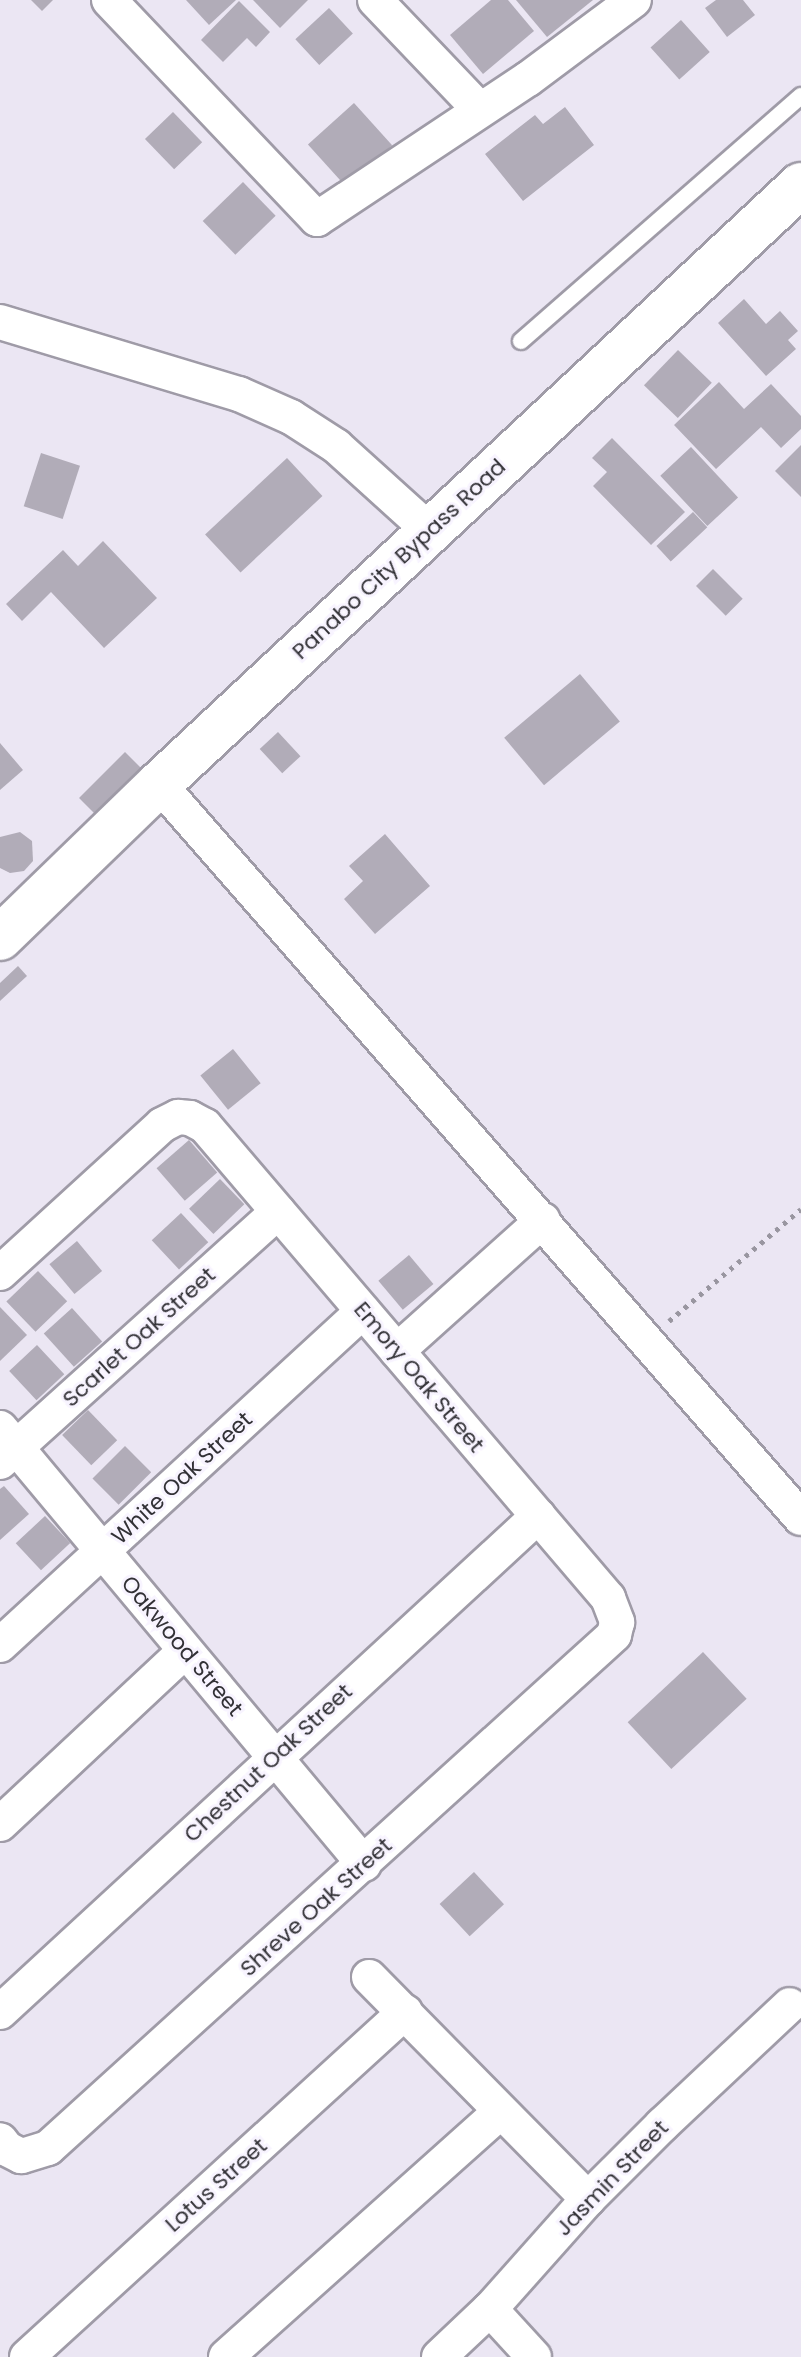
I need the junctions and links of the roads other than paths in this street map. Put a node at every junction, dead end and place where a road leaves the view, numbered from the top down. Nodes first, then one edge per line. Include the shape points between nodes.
1 (109, 0) edge
2 (375, 0) edge
3 (634, 0) edge
4 (801, 96) edge
5 (479, 109) junction
6 (800, 188) edge
7 (0, 322) edge
8 (521, 341) dead end
9 (429, 530) junction
10 (159, 784) junction
11 (0, 938) edge
12 (278, 1212) junction
13 (543, 1220) junction
14 (0, 1273) edge
15 (363, 1311) junction
16 (397, 1351) junction
17 (5, 1446) edge
18 (538, 1516) junction
19 (801, 1518) edge
20 (103, 1550) junction
21 (614, 1635) joint
22 (0, 1645) edge
23 (184, 1652) junction
24 (274, 1757) junction
25 (0, 1824) edge
26 (364, 1864) junction
27 (369, 1977) dead end
28 (790, 2005) dead end
29 (0, 2012) edge
30 (405, 2012) junction
31 (500, 2112) junction
32 (4, 2144) edge
33 (588, 2199) junction
34 (490, 2309) junction
35 (27, 2357) edge
36 (226, 2357) edge
37 (439, 2357) edge
38 (534, 2357) edge

1 - 5 street via 317,219
2 - 5 street
3 - 5 street
4 - 8 lane
6 - 9 main road, Panabo City Bypass Road
7 - 9 street via 239,394 291,417 336,446
9 - 10 main road, Panabo City Bypass Road
10 - 11 main road, Panabo City Bypass Road
10 - 13 street
12 - 14 street, Emory Oak Street via 205,1126 178,1117 162,1125
12 - 15 street, Emory Oak Street
12 - 17 street, Scarlet Oak Street
13 - 16 street
13 - 19 street
15 - 16 street, Emory Oak Street
15 - 20 street, White Oak Street
16 - 18 street, Emory Oak Street
17 - 20 street, Oakwood Street
18 - 21 street, Emory Oak Street via 614,1608
18 - 24 street, Chestnut Oak Street
20 - 22 street, White Oak Street
20 - 23 street, Oakwood Street
21 - 26 street, Shreve Oak Street
23 - 24 street, Oakwood Street
23 - 25 street
24 - 26 street, Oakwood Street
24 - 29 street, Chestnut Oak Street
26 - 32 street, Shreve Oak Street via 48,2148 21,2156
27 - 30 street
28 - 33 street, Jasmin Street
30 - 31 street
30 - 35 street, Lotus Street
31 - 33 street
31 - 36 street
33 - 34 street, Jasmin Street
34 - 37 street, Jasmin Street
34 - 38 street

